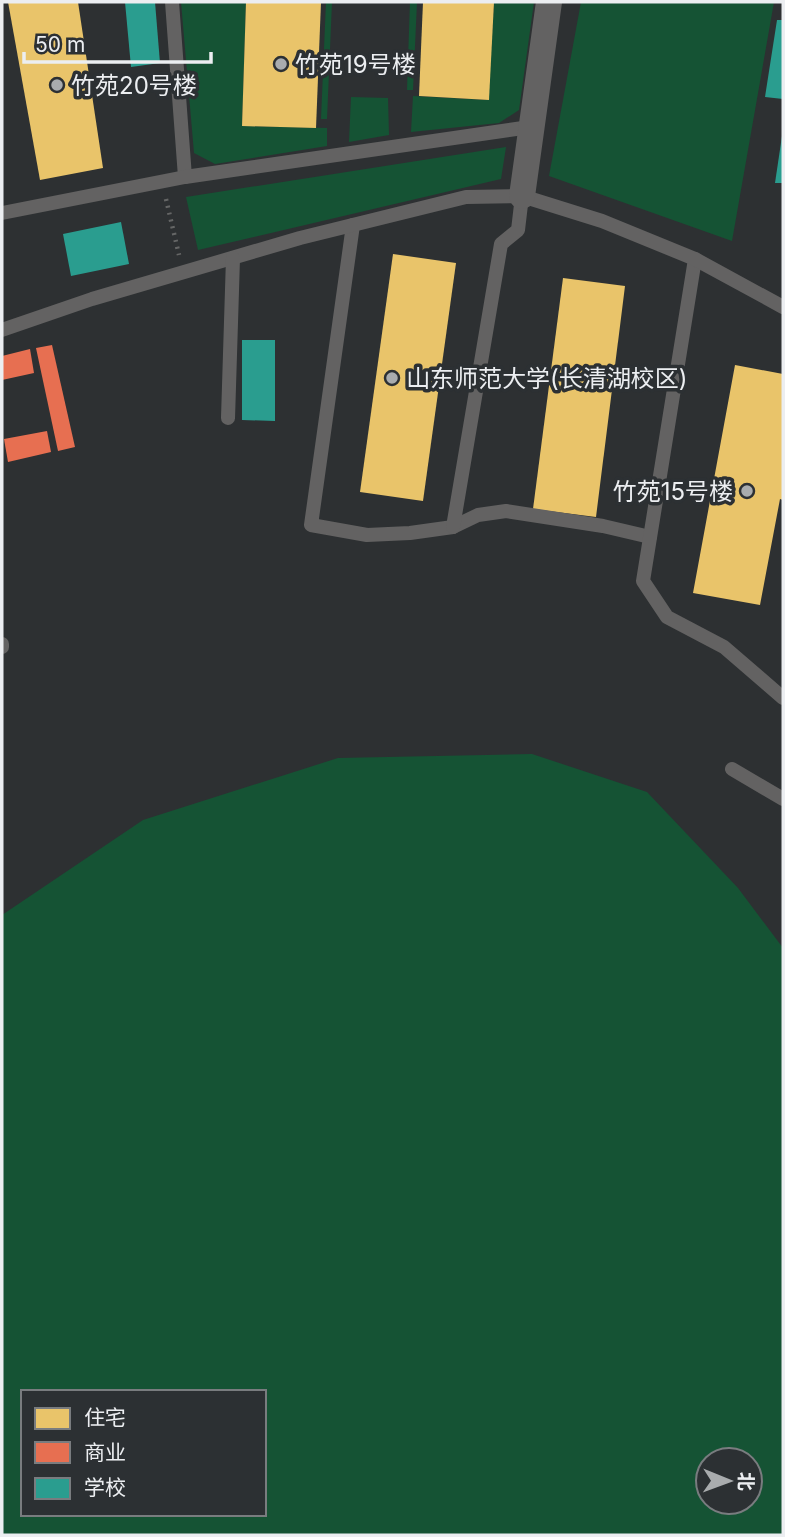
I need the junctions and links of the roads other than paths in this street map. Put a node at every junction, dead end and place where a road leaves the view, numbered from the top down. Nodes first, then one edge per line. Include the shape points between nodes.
1 (172, 2) edge
2 (549, 2) edge
3 (530, 127) junction
4 (185, 177) junction
5 (522, 196) junction
6 (2, 213) edge
7 (353, 225) junction
8 (233, 258) junction
9 (695, 259) junction
10 (783, 307) edge
11 (2, 330) edge
12 (229, 418) dead end
13 (453, 527) junction
14 (650, 537) junction
15 (783, 698) edge
16 (732, 769) dead end
17 (783, 799) edge

1 - 4 lane
2 - 3 street
3 - 4 lane
3 - 5 street
4 - 6 lane
5 - 7 lane via 466,197
5 - 9 lane via 602,221
5 - 13 lane via 517,230 501,244
7 - 8 lane
7 - 13 lane via 311,525 367,535
8 - 11 lane
8 - 12 lane
9 - 10 lane
9 - 14 lane
13 - 14 lane via 478,515 506,512
14 - 15 lane via 643,581 667,617 724,647
16 - 17 lane

